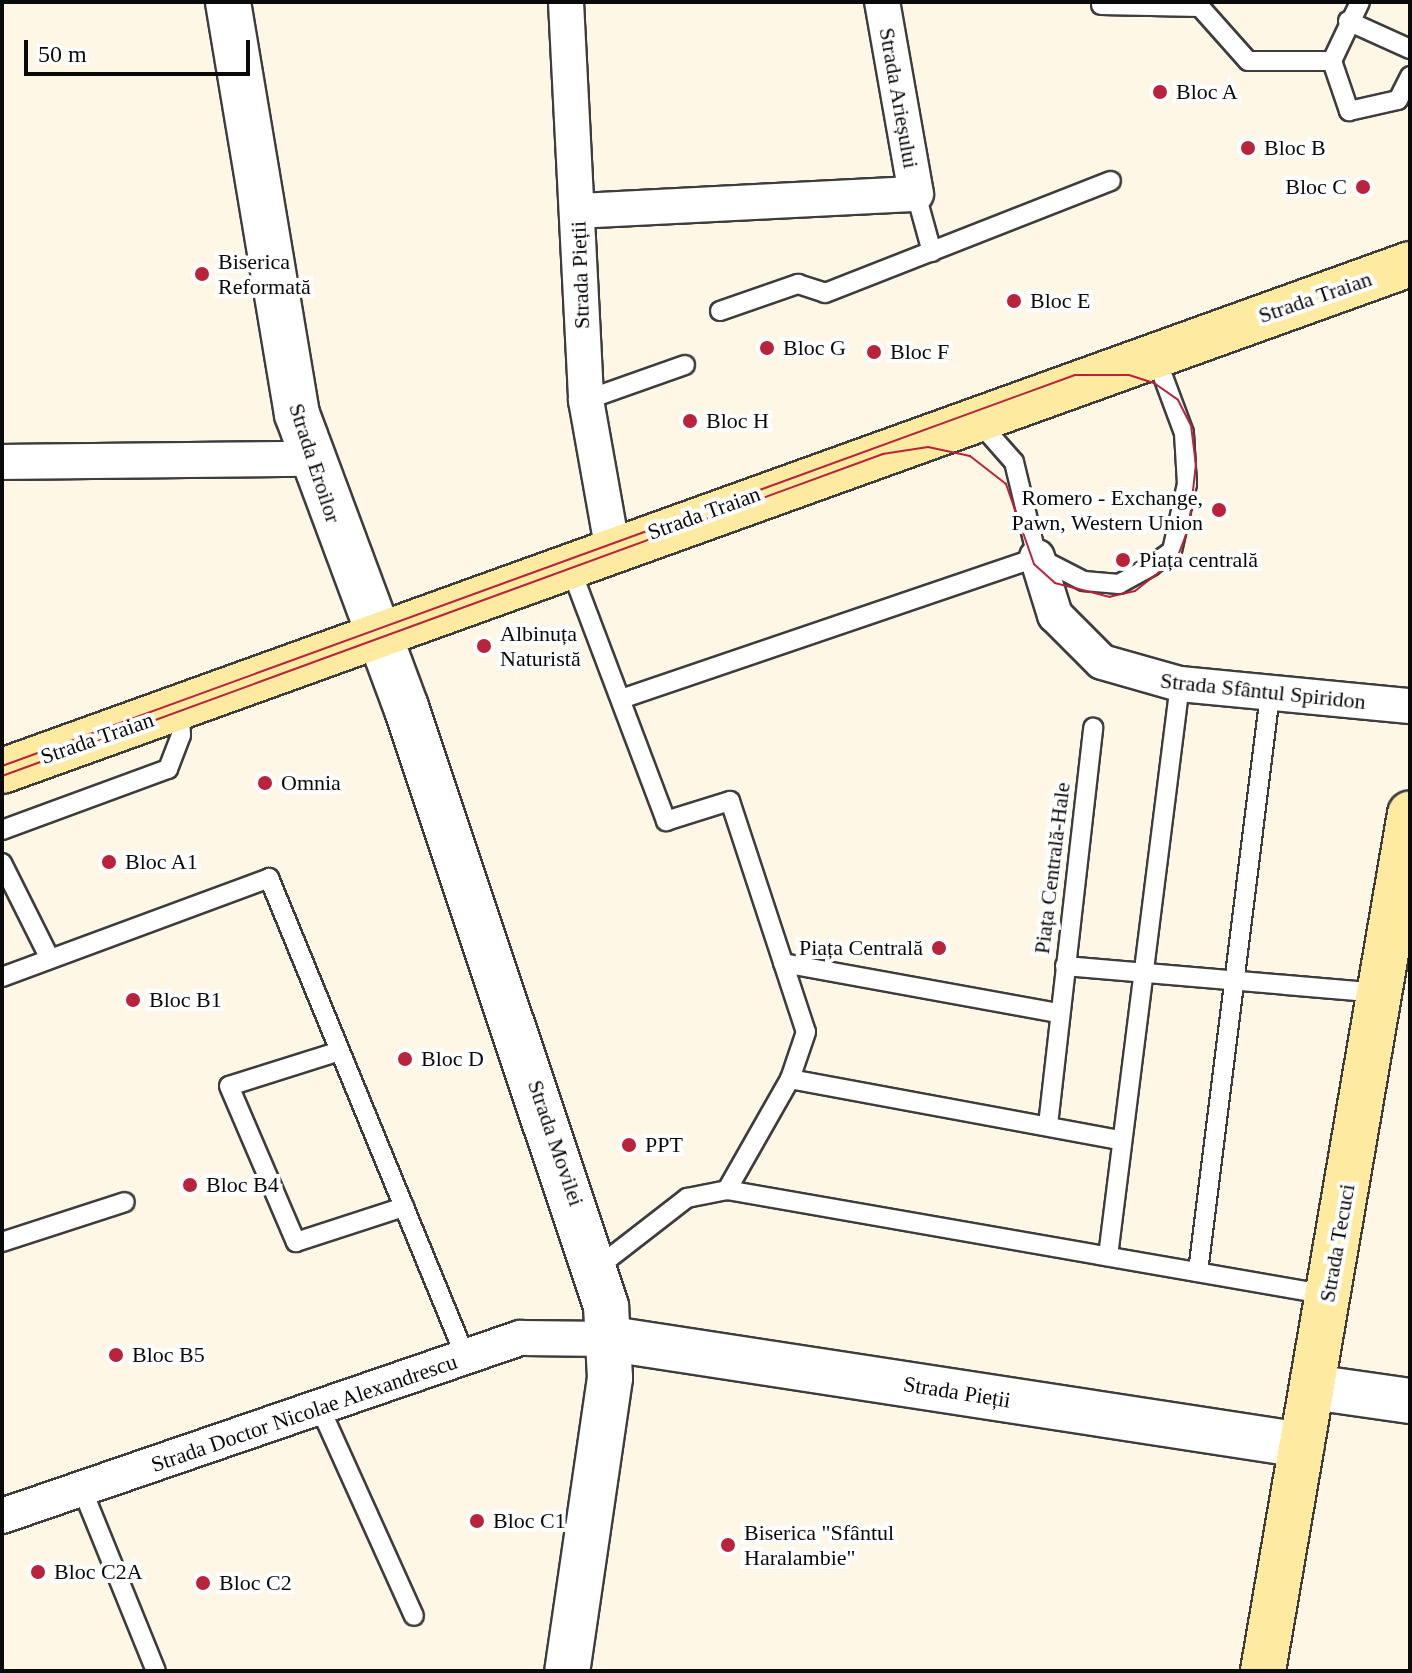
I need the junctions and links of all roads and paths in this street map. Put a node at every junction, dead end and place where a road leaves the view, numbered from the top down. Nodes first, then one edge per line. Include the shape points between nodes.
1 (228, 2) edge
2 (566, 2) edge
3 (882, 2) edge
4 (1360, 2) edge
5 (1101, 5) dead end
6 (1348, 21) junction
7 (1410, 49) edge
8 (1332, 61) junction
9 (1410, 76) edge
10 (1111, 181) dead end
11 (916, 194) junction
12 (577, 211) junction
13 (932, 252) junction
14 (1410, 264) edge
15 (720, 311) dead end
16 (1154, 352) junction
17 (685, 365) dead end
18 (586, 400) junction
19 (974, 417) junction
20 (314, 459) junction
21 (2, 462) edge
22 (612, 546) junction
23 (1037, 557) junction
24 (568, 562) junction
25 (380, 632) junction
26 (1180, 684) junction
27 (1270, 695) junction
28 (621, 699) junction
29 (1410, 706) edge
30 (179, 709) junction
31 (1093, 728) dead end
32 (2, 771) edge
33 (1410, 814) edge
34 (2, 830) edge
35 (2, 863) edge
36 (50, 959) junction
37 (783, 963) junction
38 (1065, 966) junction
39 (1142, 976) junction
40 (2, 977) edge
41 (1240, 978) junction
42 (1380, 993) junction
43 (1059, 1013) junction
44 (340, 1051) junction
45 (790, 1079) junction
46 (1048, 1125) junction
47 (1120, 1140) junction
48 (727, 1190) junction
49 (125, 1202) dead end
50 (404, 1207) junction
51 (2, 1242) edge
52 (1108, 1256) junction
53 (598, 1267) junction
54 (1198, 1272) junction
55 (1328, 1295) junction
56 (611, 1339) junction
57 (466, 1358) junction
58 (1312, 1387) junction
59 (1410, 1401) edge
60 (320, 1408) junction
61 (1302, 1445) junction
62 (82, 1489) junction
63 (2, 1516) edge
64 (414, 1616) dead end
65 (156, 1671) edge
66 (567, 1671) edge
67 (1263, 1671) edge

1 - 20 street, Strada Eroilor via 297,414
2 - 12 street, Strada Pieții
3 - 11 street, Strada Arieșului
4 - 6 lane
5 - 8 lane via 1200,7 1248,61
6 - 7 lane
6 - 8 lane
8 - 9 lane via 1349,111 1398,100
10 - 13 lane
11 - 12 street
11 - 13 lane
12 - 18 street, Strada Pieții
13 - 15 lane via 825,293 798,284
14 - 16 main road, Strada Traian
16 - 19 main road, Strada Traian
16 - 23 lane via 1184,433 1187,484 1172,551 1119,584 1084,581
17 - 18 lane
18 - 22 street, Strada Pieții
19 - 22 main road, Strada Traian
19 - 23 lane via 1014,462
20 - 21 street
20 - 25 street, Strada Eroilor
22 - 24 main road, Strada Traian
23 - 26 street, Strada Sfântul Spiridon via 1049,602 1072,637 1102,662
23 - 28 lane
24 - 25 main road, Strada Traian
24 - 28 lane
25 - 30 main road, Strada Traian
25 - 53 street, Strada Movilei
26 - 27 street, Strada Sfântul Spiridon
26 - 39 lane
27 - 29 street, Strada Sfântul Spiridon
27 - 41 lane
28 - 37 lane via 666,821 730,801
30 - 32 main road, Strada Traian
30 - 34 lane via 181,735 168,769
31 - 38 lane, Piața Centrală-Hale
33 - 42 main road, Strada Tecuci
35 - 36 lane
36 - 40 lane
36 - 44 lane via 269,878
37 - 43 lane
37 - 45 lane via 806,1032
38 - 39 lane
38 - 43 lane, Piața Centrală-Hale
39 - 41 lane
39 - 47 lane
41 - 42 lane
41 - 54 lane
42 - 55 main road, Strada Tecuci
43 - 46 lane, Piața Centrală-Hale
44 - 50 lane
44 - 50 lane via 229,1086 296,1242
45 - 46 lane
45 - 48 lane
46 - 47 lane
47 - 52 lane
48 - 52 lane
48 - 53 lane via 687,1198
49 - 51 lane
50 - 57 lane
52 - 54 lane
53 - 56 street, Strada Movilei
54 - 55 lane
55 - 58 main road, Strada Tecuci
56 - 57 street, Strada Doctor Nicolae Alexandrescu via 543,1335
56 - 61 street, Strada Pieții
56 - 66 street, Strada Movilei
57 - 60 street, Strada Doctor Nicolae Alexandrescu
58 - 59 street
58 - 61 main road, Strada Tecuci
60 - 62 street, Strada Doctor Nicolae Alexandrescu
60 - 64 lane
61 - 67 main road, Strada Tecuci
62 - 63 street, Strada Doctor Nicolae Alexandrescu
62 - 65 lane

